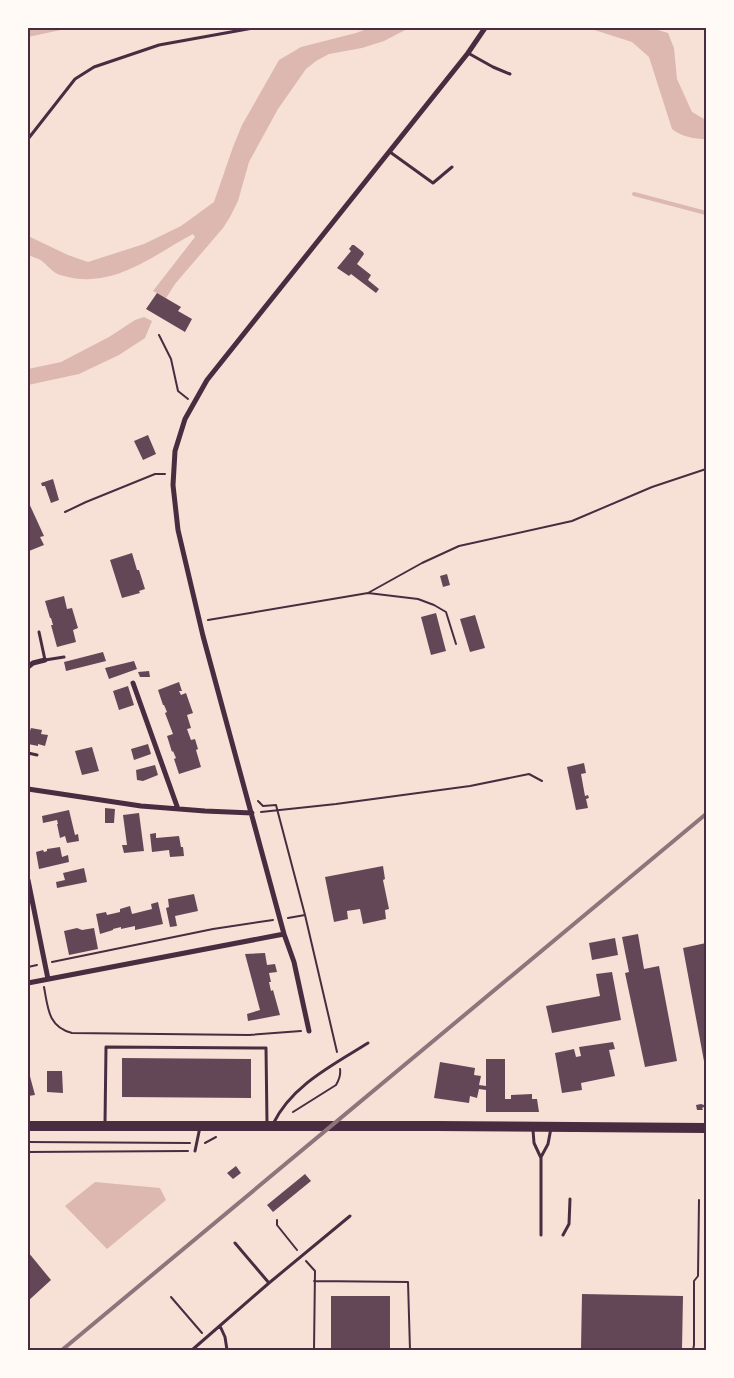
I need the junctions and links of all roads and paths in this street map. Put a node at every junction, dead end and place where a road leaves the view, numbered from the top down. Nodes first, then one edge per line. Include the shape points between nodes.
1 (253, 28) edge
2 (485, 28) edge
3 (237, 29) edge
4 (468, 53) junction
5 (510, 74) dead end
6 (28, 139) edge
7 (390, 152) junction
8 (452, 167) dead end
9 (160, 334) dead end
10 (194, 404) junction
11 (706, 469) edge
12 (173, 474) junction
13 (65, 512) dead end
14 (368, 593) junction
15 (200, 621) junction
16 (39, 632) dead end
17 (456, 644) dead end
18 (64, 657) dead end
19 (45, 660) junction
20 (28, 667) edge
21 (133, 683) dead end
22 (28, 753) edge
23 (37, 755) dead end
24 (542, 781) dead end
25 (28, 789) edge
26 (257, 800) dead end
27 (178, 809) junction
28 (277, 810) junction
29 (252, 813) junction
30 (28, 880) edge
31 (305, 915) junction
32 (280, 919) junction
33 (284, 934) junction
34 (45, 964) junction
35 (28, 967) edge
36 (45, 979) junction
37 (28, 983) edge
38 (309, 1031) joint
39 (368, 1043) dead end
40 (339, 1061) junction
41 (293, 1112) dead end
42 (28, 1126) edge
43 (105, 1126) junction
44 (200, 1126) junction
45 (269, 1126) junction
46 (533, 1127) junction
47 (551, 1127) junction
48 (706, 1128) edge
49 (214, 1138) dead end
50 (28, 1142) edge
51 (196, 1143) junction
52 (195, 1151) joint
53 (28, 1152) edge
54 (541, 1158) junction
55 (570, 1200) dead end
56 (699, 1200) dead end
57 (350, 1216) dead end
58 (277, 1220) dead end
59 (541, 1235) dead end
60 (563, 1235) dead end
61 (235, 1243) dead end
62 (302, 1256) junction
63 (314, 1281) junction
64 (269, 1283) junction
65 (171, 1297) dead end
66 (220, 1326) junction
67 (206, 1338) junction
68 (192, 1350) edge
69 (227, 1350) edge
70 (314, 1350) edge
71 (410, 1350) edge
72 (693, 1350) edge

1 - 3 lane
2 - 4 street
3 - 6 lane via 159,45 94,67 75,79
4 - 5 lane
4 - 7 street
7 - 8 lane via 433,183
7 - 10 street via 207,380
9 - 10 path via 171,359 178,391
10 - 12 street via 174,451
11 - 14 path via 572,520 459,546
12 - 13 path via 155,474
12 - 15 street via 178,530
14 - 15 path
14 - 17 path via 418,599 434,605 446,612
15 - 29 street
16 - 19 lane
18 - 19 lane
19 - 20 street
21 - 27 street
22 - 23 lane
24 - 28 path via 528,774 461,788
25 - 27 street
26 - 28 path via 263,806 276,805
27 - 29 street
28 - 29 path
28 - 31 path
29 - 32 street
30 - 34 street
31 - 32 path
31 - 40 path
32 - 33 street
32 - 34 path via 213,929
33 - 36 street
33 - 38 street via 294,962
34 - 35 path
34 - 36 street
36 - 37 street
36 - 38 path via 49,1015 55,1025 72,1033 249,1035
39 - 40 lane
40 - 41 path via 341,1073 336,1085
40 - 45 lane via 300,1088
42 - 43 main road
43 - 44 main road
43 - 45 lane via 106,1047 266,1048
44 - 45 main road
44 - 51 lane
45 - 46 main road
46 - 47 main road
46 - 54 lane via 534,1143
47 - 48 main road
47 - 54 lane
49 - 51 path via 205,1144
50 - 51 path
51 - 52 lane
52 - 53 path
54 - 59 lane
55 - 60 lane via 569,1224
56 - 72 path
57 - 62 lane
58 - 62 path via 277,1225
61 - 64 lane
62 - 63 path via 314,1271
62 - 64 lane
63 - 70 path
63 - 71 path via 408,1282
64 - 66 lane
65 - 67 path
66 - 67 lane
66 - 69 lane
67 - 68 lane

